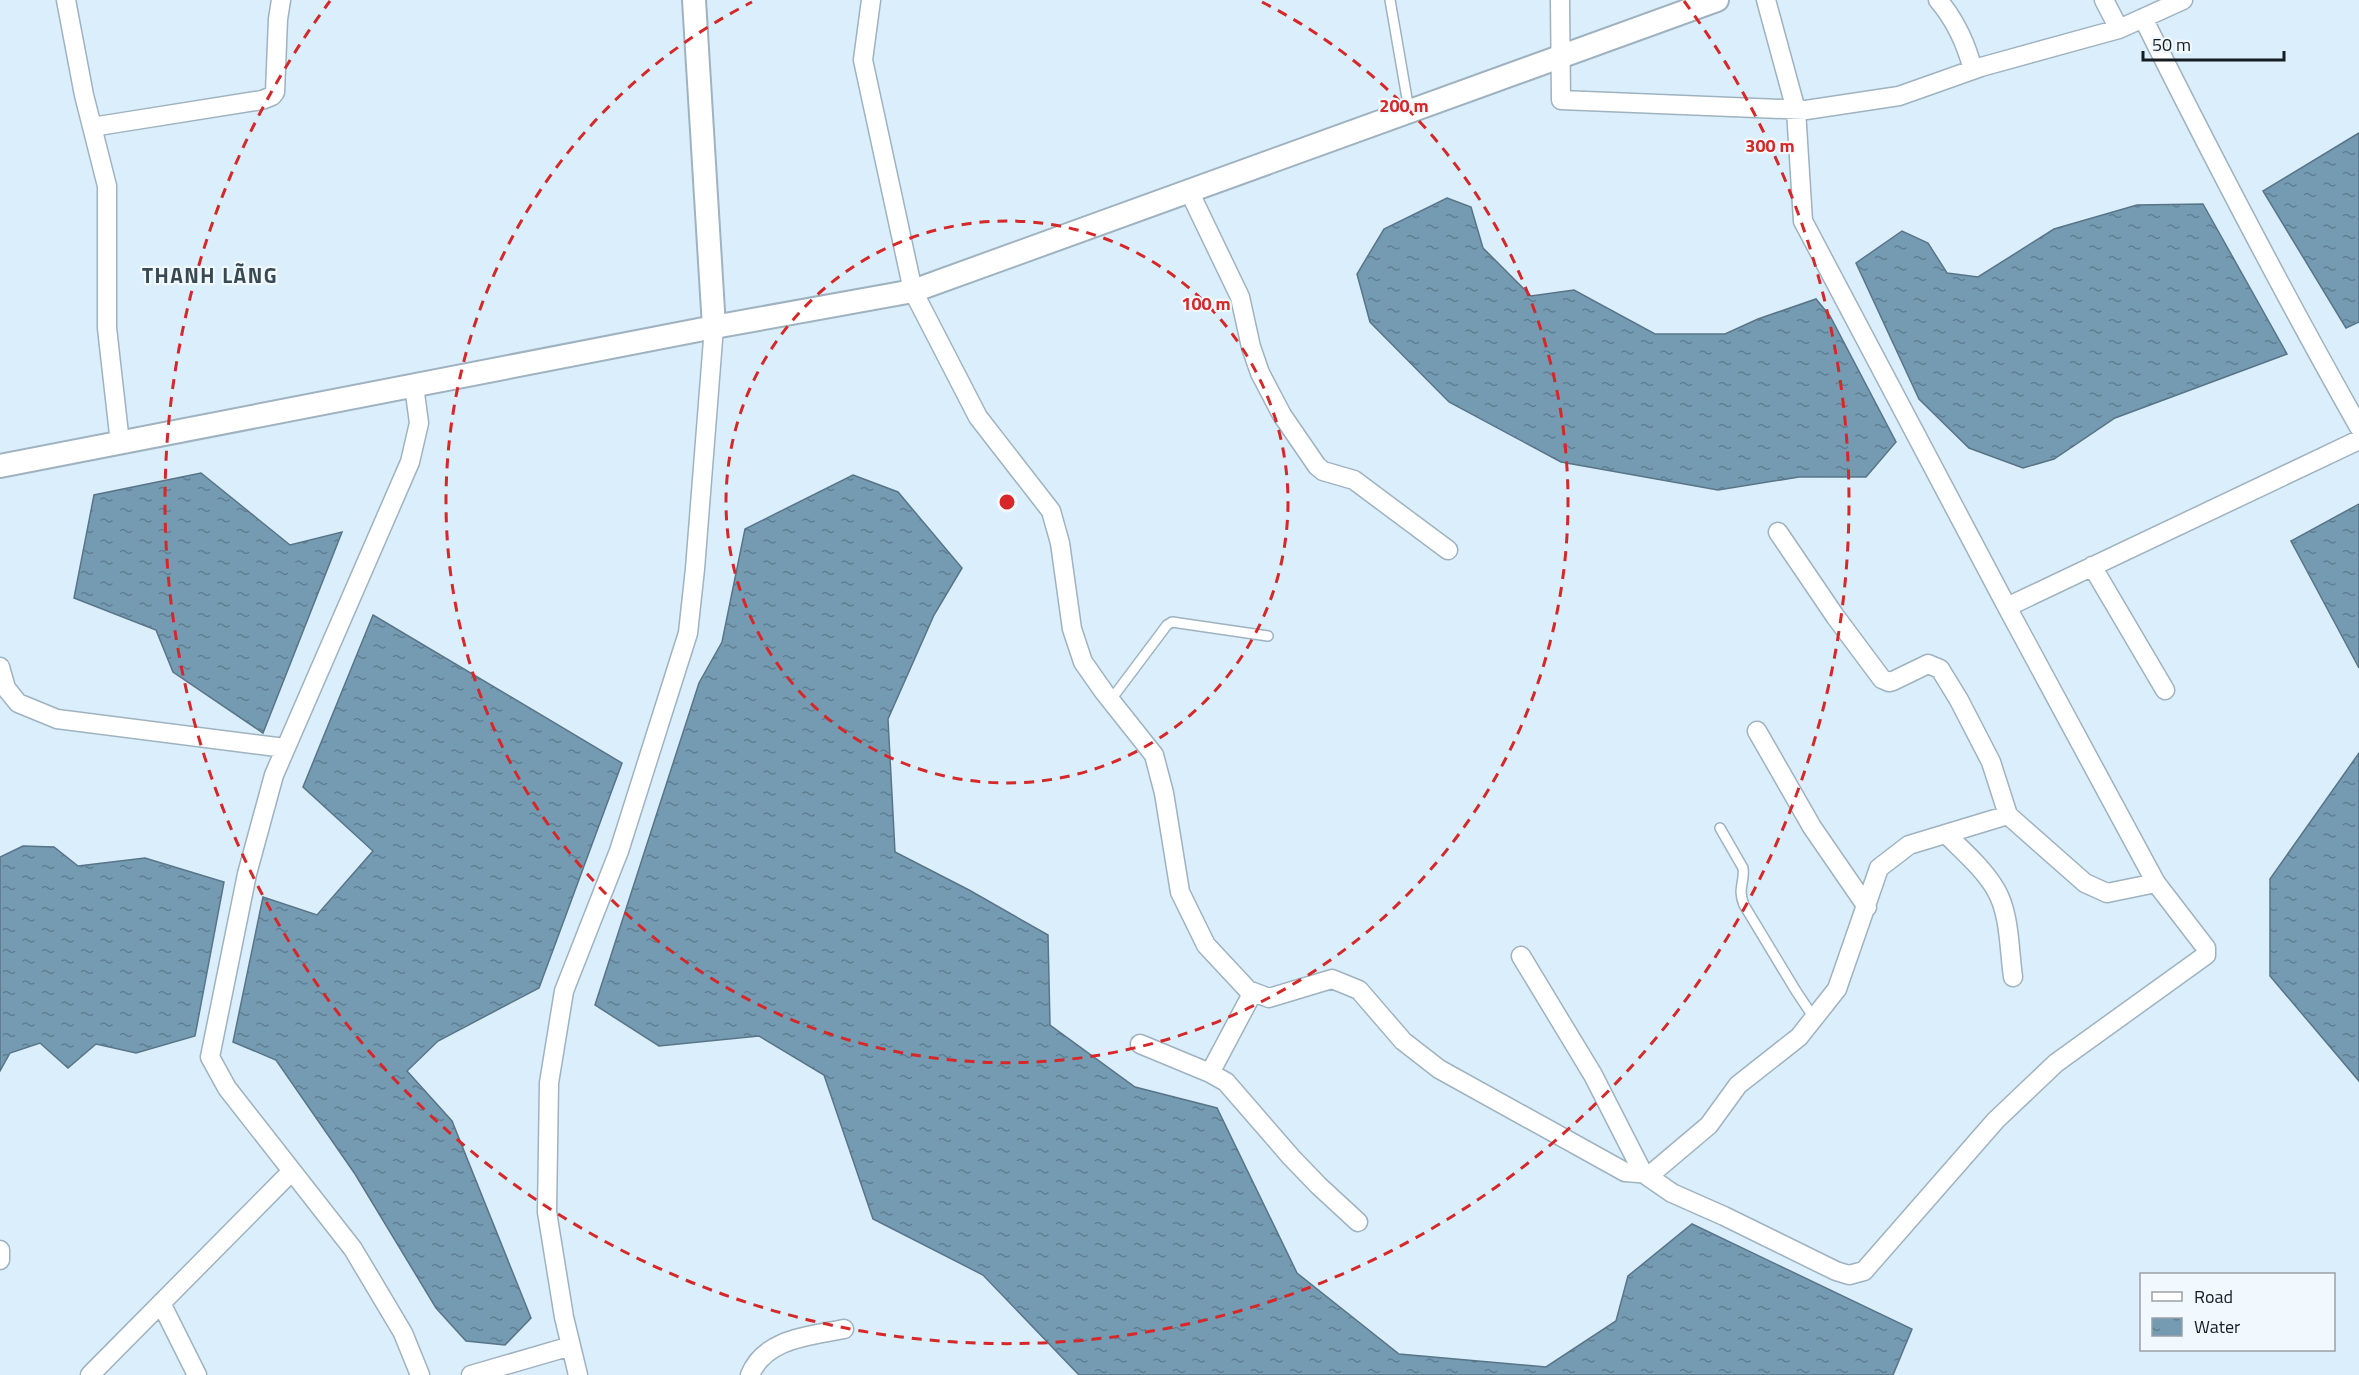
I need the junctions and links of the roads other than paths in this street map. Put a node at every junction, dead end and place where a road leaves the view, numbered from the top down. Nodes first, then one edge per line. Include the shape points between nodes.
1 (66, 0) edge
2 (281, 0) edge
3 (694, 0) edge
4 (871, 0) edge
5 (1390, 0) edge
6 (1560, 0) edge
7 (1717, 0) edge
8 (1766, 0) edge
9 (1938, 0) edge
10 (2104, 0) edge
11 (2183, 0) edge
12 (2143, 18) junction
13 (2119, 29) junction
14 (1561, 57) junction
15 (1974, 70) junction
16 (1796, 110) junction
17 (1410, 111) junction
18 (92, 127) junction
19 (1189, 191) junction
20 (913, 291) junction
21 (714, 327) junction
22 (414, 386) junction
23 (2359, 426) edge
24 (2359, 440) edge
25 (120, 443) junction
26 (0, 466) edge
27 (1779, 532) dead end
28 (1448, 550) dead end
29 (2092, 566) junction
30 (2007, 607) junction
31 (1268, 636) dead end
32 (0, 667) edge
33 (2165, 690) dead end
34 (1110, 701) junction
35 (1756, 731) dead end
36 (285, 748) junction
37 (2008, 815) junction
38 (1720, 828) dead end
39 (1946, 834) junction
40 (2156, 883) junction
41 (1867, 907) junction
42 (1521, 956) dead end
43 (2013, 977) dead end
44 (1253, 992) junction
45 (1814, 1018) junction
46 (1140, 1044) dead end
47 (1210, 1072) junction
48 (292, 1171) junction
49 (1643, 1173) junction
50 (1358, 1222) dead end
51 (0, 1250) edge
52 (0, 1260) edge
53 (161, 1302) junction
54 (844, 1329) dead end
55 (570, 1346) junction
56 (90, 1375) edge
57 (197, 1375) edge
58 (420, 1375) edge
59 (471, 1375) edge
60 (578, 1375) edge
61 (750, 1375) edge

1 - 18 street
2 - 18 street via 276,92 272,96
3 - 21 street
4 - 20 street via 863,60
5 - 17 lane
6 - 14 street
7 - 14 street
8 - 16 street
9 - 15 street via 1965,41
10 - 13 street
11 - 12 street
12 - 13 street
12 - 23 street via 2320,359
13 - 15 street
14 - 16 street via 1561,100
14 - 17 street
15 - 16 street via 1899,96
16 - 30 street via 1803,221
17 - 19 street
18 - 25 street via 107,186 107,328
19 - 20 street
19 - 28 street via 1240,297 1260,373 1282,415 1317,466 1354,480
20 - 21 street
20 - 34 street via 978,417 1051,511 1060,543 1072,629 1083,662
21 - 22 street
21 - 55 street via 688,633 619,851 564,992 549,1083 547,1212
22 - 25 street
22 - 36 street via 419,423 410,462
24 - 29 street
25 - 26 street
27 - 37 street via 1882,680 1893,681 1928,664 1941,669 1991,762
29 - 30 street
29 - 33 street
30 - 40 street
31 - 34 lane via 1173,622
32 - 36 street via 6,688 18,703 57,718
34 - 44 street via 1154,755 1180,892 1206,945
35 - 41 street via 1812,827
36 - 48 street via 247,874 210,1057 227,1088
37 - 39 street
37 - 40 street via 2085,883 2107,893
38 - 45 lane via 1743,868 1740,889 1744,905
39 - 41 street via 1909,845 1879,868
39 - 43 street via 1996,890 2004,911
40 - 49 street via 2206,948 2206,955 2056,1063 1996,1120 1864,1271 1849,1275 1836,1271 1672,1193
41 - 45 street via 1837,989
42 - 49 street via 1593,1075
44 - 47 street
44 - 49 street via 1269,998 1332,979 1359,990 1403,1041 1439,1069 1625,1172
45 - 49 street via 1800,1037 1738,1085 1709,1125 1651,1174
46 - 47 street
47 - 50 street via 1226,1082 1291,1157
48 - 53 street
48 - 58 street via 353,1249 403,1333
51 - 52 street
53 - 56 street
53 - 57 street
54 - 61 street via 787,1341 770,1349
55 - 59 street
55 - 60 street

